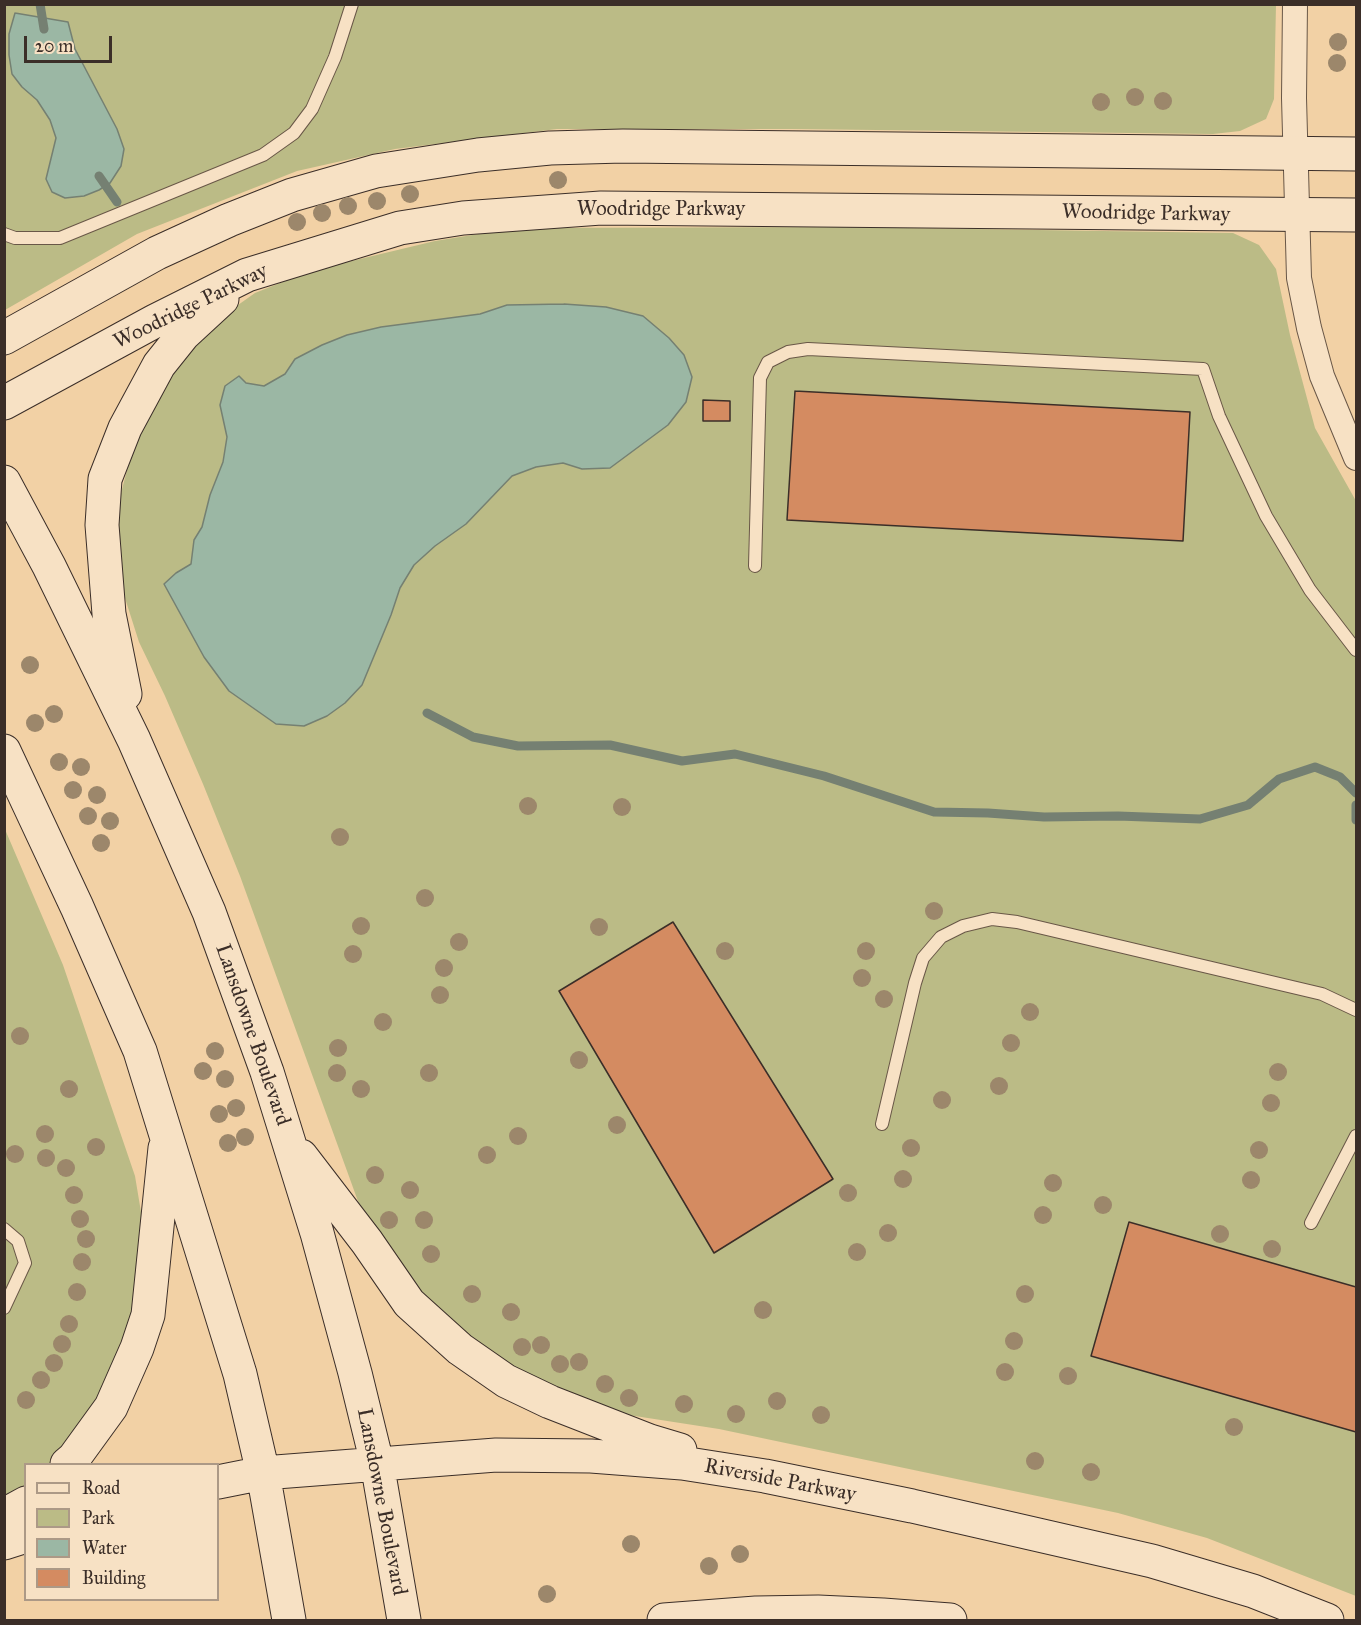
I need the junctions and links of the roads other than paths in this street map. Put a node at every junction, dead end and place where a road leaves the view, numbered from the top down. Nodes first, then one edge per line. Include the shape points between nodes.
1 (352, 4) edge
2 (1295, 4) edge
3 (1295, 152) junction
4 (1356, 154) edge
5 (1297, 215) junction
6 (1356, 215) edge
7 (4, 234) edge
8 (247, 275) junction
9 (4, 339) edge
10 (4, 403) edge
11 (1356, 458) edge
12 (4, 482) edge
13 (755, 566) dead end
14 (1356, 650) edge
15 (134, 740) junction
16 (4, 751) edge
17 (1356, 1010) edge
18 (882, 1124) dead end
19 (167, 1134) junction
20 (1356, 1136) edge
21 (288, 1138) junction
22 (1311, 1223) dead end
23 (4, 1228) edge
24 (4, 1308) edge
25 (68, 1463) edge
26 (377, 1463) junction
27 (263, 1473) junction
28 (765, 1476) junction
29 (219, 1482) edge
30 (24, 1504) edge
31 (4, 1515) edge
32 (24, 1537) edge
33 (4, 1544) edge
34 (289, 1620) edge
35 (404, 1620) edge
36 (664, 1620) edge
37 (950, 1620) edge
38 (1327, 1620) edge

1 - 7 lane via 312,109 294,133 263,155 60,238 15,238
2 - 3 street
3 - 4 street
3 - 5 street
3 - 9 street via 623,146 550,148 467,157 376,171 292,195 158,253
5 - 6 street, Woodridge Parkway
5 - 8 street, Woodridge Parkway via 601,208 463,218 400,228
5 - 11 street via 1299,278 1309,328 1322,376
8 - 10 street, Woodridge Parkway
8 - 15 street via 183,335 159,365 125,428 105,479 102,525 109,614
12 - 15 street, Lansdowne Boulevard
13 - 14 lane via 760,378 768,362 788,352 808,349 1203,369 1219,416 1266,516 1310,590
15 - 21 street, Lansdowne Boulevard via 209,912
16 - 19 street via 140,1051
17 - 18 lane via 1322,994 992,919 963,926 941,937 923,958
19 - 25 street via 144,1326 111,1407
19 - 27 street via 240,1374
20 - 22 lane
21 - 26 street, Lansdowne Boulevard
21 - 28 street via 409,1303 460,1349 506,1381 550,1402 650,1441
23 - 24 lane via 18,1241 25,1263
26 - 27 street, Riverside Parkway
26 - 28 street, Riverside Parkway via 496,1455 591,1456 682,1463
26 - 35 street, Lansdowne Boulevard
27 - 29 street, Riverside Parkway
27 - 34 street
28 - 38 street, Riverside Parkway via 1152,1561 1253,1591
30 - 31 street
32 - 33 street
36 - 37 street via 818,1612

